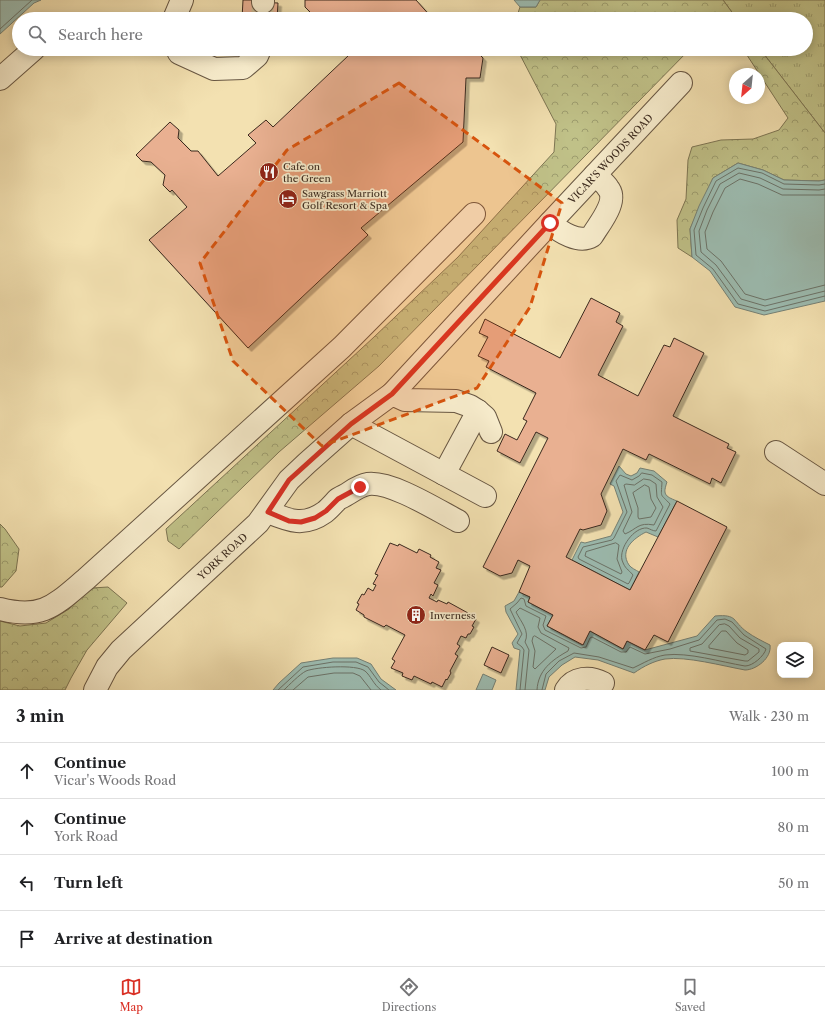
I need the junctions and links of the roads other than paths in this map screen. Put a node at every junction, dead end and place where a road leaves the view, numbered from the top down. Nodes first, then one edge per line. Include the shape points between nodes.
1 (182, 0) edge
2 (177, 12) edge
3 (26, 56) edge
4 (186, 56) edge
5 (257, 56) edge
6 (0, 80) edge
7 (681, 83) dead end
8 (595, 174) junction
9 (474, 214) dead end
10 (550, 223) junction
11 (392, 394) junction
12 (478, 411) junction
13 (351, 424) junction
14 (492, 432) dead end
15 (776, 452) dead end
16 (444, 474) junction
17 (825, 484) edge
18 (485, 496) dead end
19 (268, 512) junction
20 (458, 521) dead end
21 (0, 609) edge
22 (603, 683) dead end
23 (95, 690) edge
24 (566, 690) edge

1 - 2 street
3 - 6 street
4 - 5 street via 214,69 243,68
7 - 8 street, VICAR'S WOODS ROAD
8 - 10 street, VICAR'S WOODS ROAD
8 - 10 street via 609,189 612,200 592,236 581,239 559,231
9 - 21 street via 342,347 56,604 26,614
10 - 11 street, VICAR'S WOODS ROAD
11 - 12 street via 405,400 456,401
11 - 13 street, YORK ROAD
12 - 14 street via 485,417
12 - 16 street
13 - 16 street
13 - 19 street, YORK ROAD via 289,480
15 - 17 street
16 - 18 street
19 - 20 street via 289,521 301,522 315,518 338,499 369,484 383,485 404,493
19 - 23 street, YORK ROAD via 121,650 107,667
22 - 24 street via 589,678 581,679

